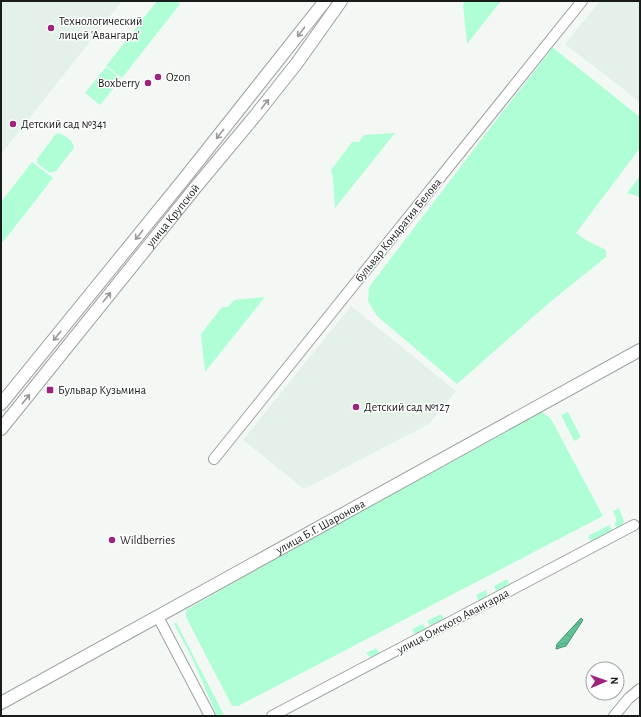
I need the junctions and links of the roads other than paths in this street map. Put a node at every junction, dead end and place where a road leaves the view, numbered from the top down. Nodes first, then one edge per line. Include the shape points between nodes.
1 (325, 1) edge
2 (341, 1) edge
3 (582, 1) edge
4 (640, 350) edge
5 (1, 404) edge
6 (1, 429) edge
7 (214, 459) dead end
8 (634, 525) dead end
9 (158, 617) junction
10 (640, 689) edge
11 (1, 703) edge
12 (210, 716) edge
13 (272, 716) edge
14 (614, 716) edge

1 -> 5 main road, улица Крупской
6 -> 2 main road, улица Крупской via 255,116
3 - 7 street, бульвар Кондратия Белова
4 - 9 main road, улица Б.Г. Шаронова
8 - 13 street, улица Омского Авангарда
9 - 11 main road, улица Б.Г. Шаронова
9 - 12 street
10 - 14 street

